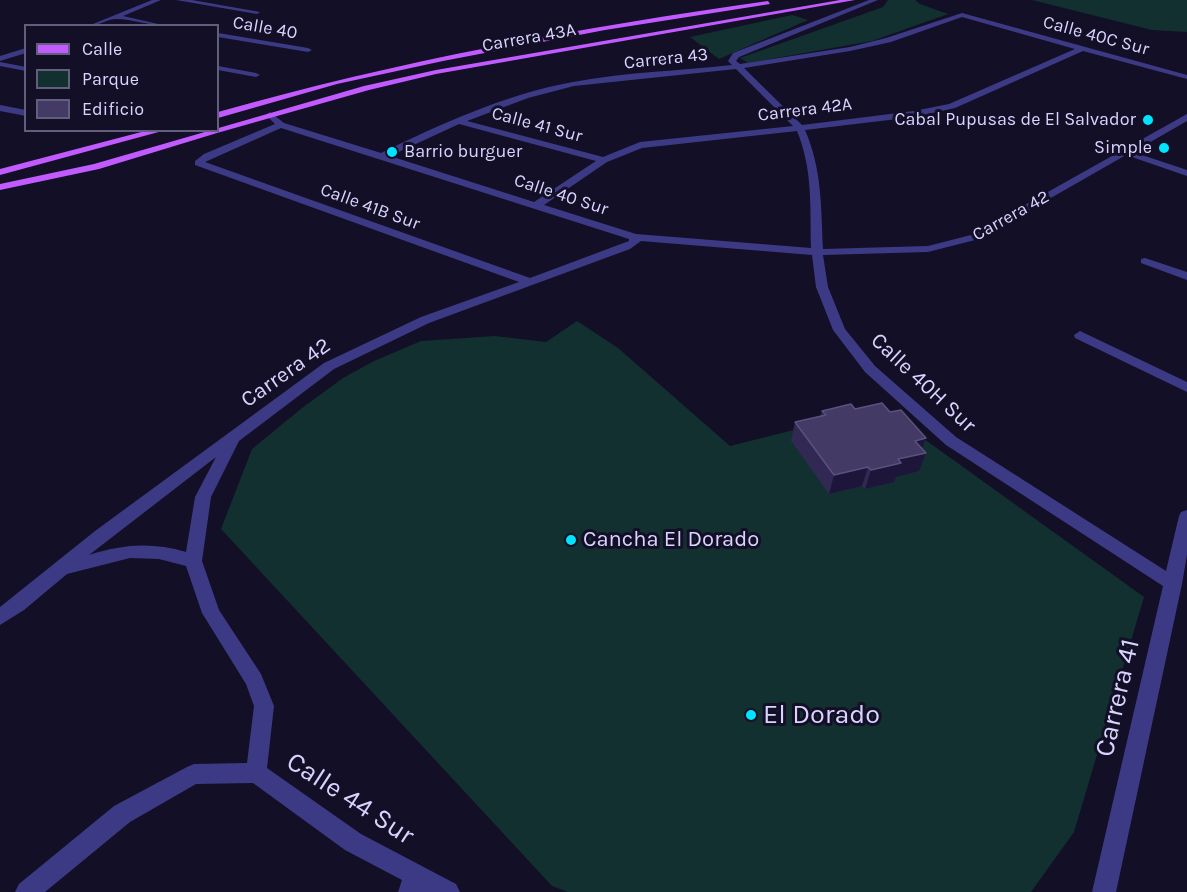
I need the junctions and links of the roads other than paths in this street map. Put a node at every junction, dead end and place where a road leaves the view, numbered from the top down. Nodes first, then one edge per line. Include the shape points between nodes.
1 (158, 0) edge
2 (179, 0) edge
3 (852, 0) edge
4 (875, 0) edge
5 (778, 1) edge
6 (257, 12) dead end
7 (962, 15) joint
8 (114, 17) junction
9 (96, 24) edge
10 (153, 24) edge
11 (219, 35) edge
12 (1083, 48) junction
13 (308, 50) dead end
14 (24, 51) edge
15 (0, 59) edge
16 (0, 64) edge
17 (736, 67) junction
18 (219, 68) edge
19 (24, 69) edge
20 (256, 75) dead end
21 (1187, 77) edge
22 (0, 108) edge
23 (24, 113) edge
24 (219, 115) edge
25 (270, 115) junction
26 (1187, 117) edge
27 (460, 122) junction
28 (281, 125) junction
29 (800, 128) junction
30 (219, 129) edge
31 (154, 132) edge
32 (210, 132) edge
33 (1125, 152) junction
34 (381, 157) junction
35 (604, 160) junction
36 (0, 172) edge
37 (1187, 173) edge
38 (0, 187) edge
39 (535, 206) junction
40 (635, 237) junction
41 (817, 252) junction
42 (1145, 261) dead end
43 (1187, 276) edge
44 (530, 282) junction
45 (1080, 335) dead end
46 (1187, 388) edge
47 (235, 437) junction
48 (1187, 516) edge
49 (193, 561) junction
50 (60, 570) junction
51 (1173, 584) junction
52 (0, 617) edge
53 (256, 773) junction
54 (413, 883) edge
55 (27, 892) edge
56 (448, 892) edge
57 (1104, 892) edge

1 - 8 street
2 - 6 street
3 - 25 main road, Carrera 43A via 435,72
4 - 17 street via 736,55 732,61
5 - 24 main road, Carrera 43A via 401,68
7 - 12 street, Calle 40C Sur
7 - 17 street, Carrera 43 via 871,45
8 - 9 street
8 - 10 street
11 - 13 street, Calle 40
12 - 21 street, Calle 40C Sur
12 - 29 street, Carrera 42A via 952,106
14 - 15 street
16 - 19 street
17 - 27 street, Carrera 43 via 574,84 530,95
17 - 29 street, Calle 40H Sur
18 - 20 street
22 - 23 street
25 - 28 street, Calle 40 Sur
25 - 30 main road, Carrera 43A
26 - 33 street, Carrera 42
27 - 34 street, Carrera 43
27 - 35 street, Calle 41 Sur
28 - 34 street, Calle 40 Sur
28 - 44 street, Calle 41B Sur via 198,163
29 - 35 street, Carrera 42A via 640,145
29 - 41 street, Calle 40H Sur via 813,164
31 - 36 main road
32 - 38 main road, Carrera 43A via 96,167
33 - 37 street
33 - 41 street, Carrera 42 via 975,237 918,250
34 - 39 street, Calle 40 Sur
35 - 39 street, Carrera 42A
39 - 40 street, Calle 40 Sur
40 - 41 street, Calle 40 Sur
40 - 44 street, Carrera 42 via 635,242 626,247
41 - 51 street, Calle 40H Sur via 822,287 839,330 870,369 951,441
42 - 43 street
44 - 47 street, Carrera 42 via 425,320 329,366
45 - 46 street
47 - 49 street, Calle 44 Sur via 203,497
47 - 50 street, Carrera 42 via 101,535
48 - 51 street, Carrera 41
49 - 50 street via 148,549 116,552
49 - 53 street, Calle 44 Sur via 211,613 254,680 264,706
50 - 52 street, Carrera 42
51 - 57 street, Carrera 41
53 - 54 street, Calle 44 Sur
53 - 55 street via 194,774 122,814
54 - 56 street, Calle 44 Sur

